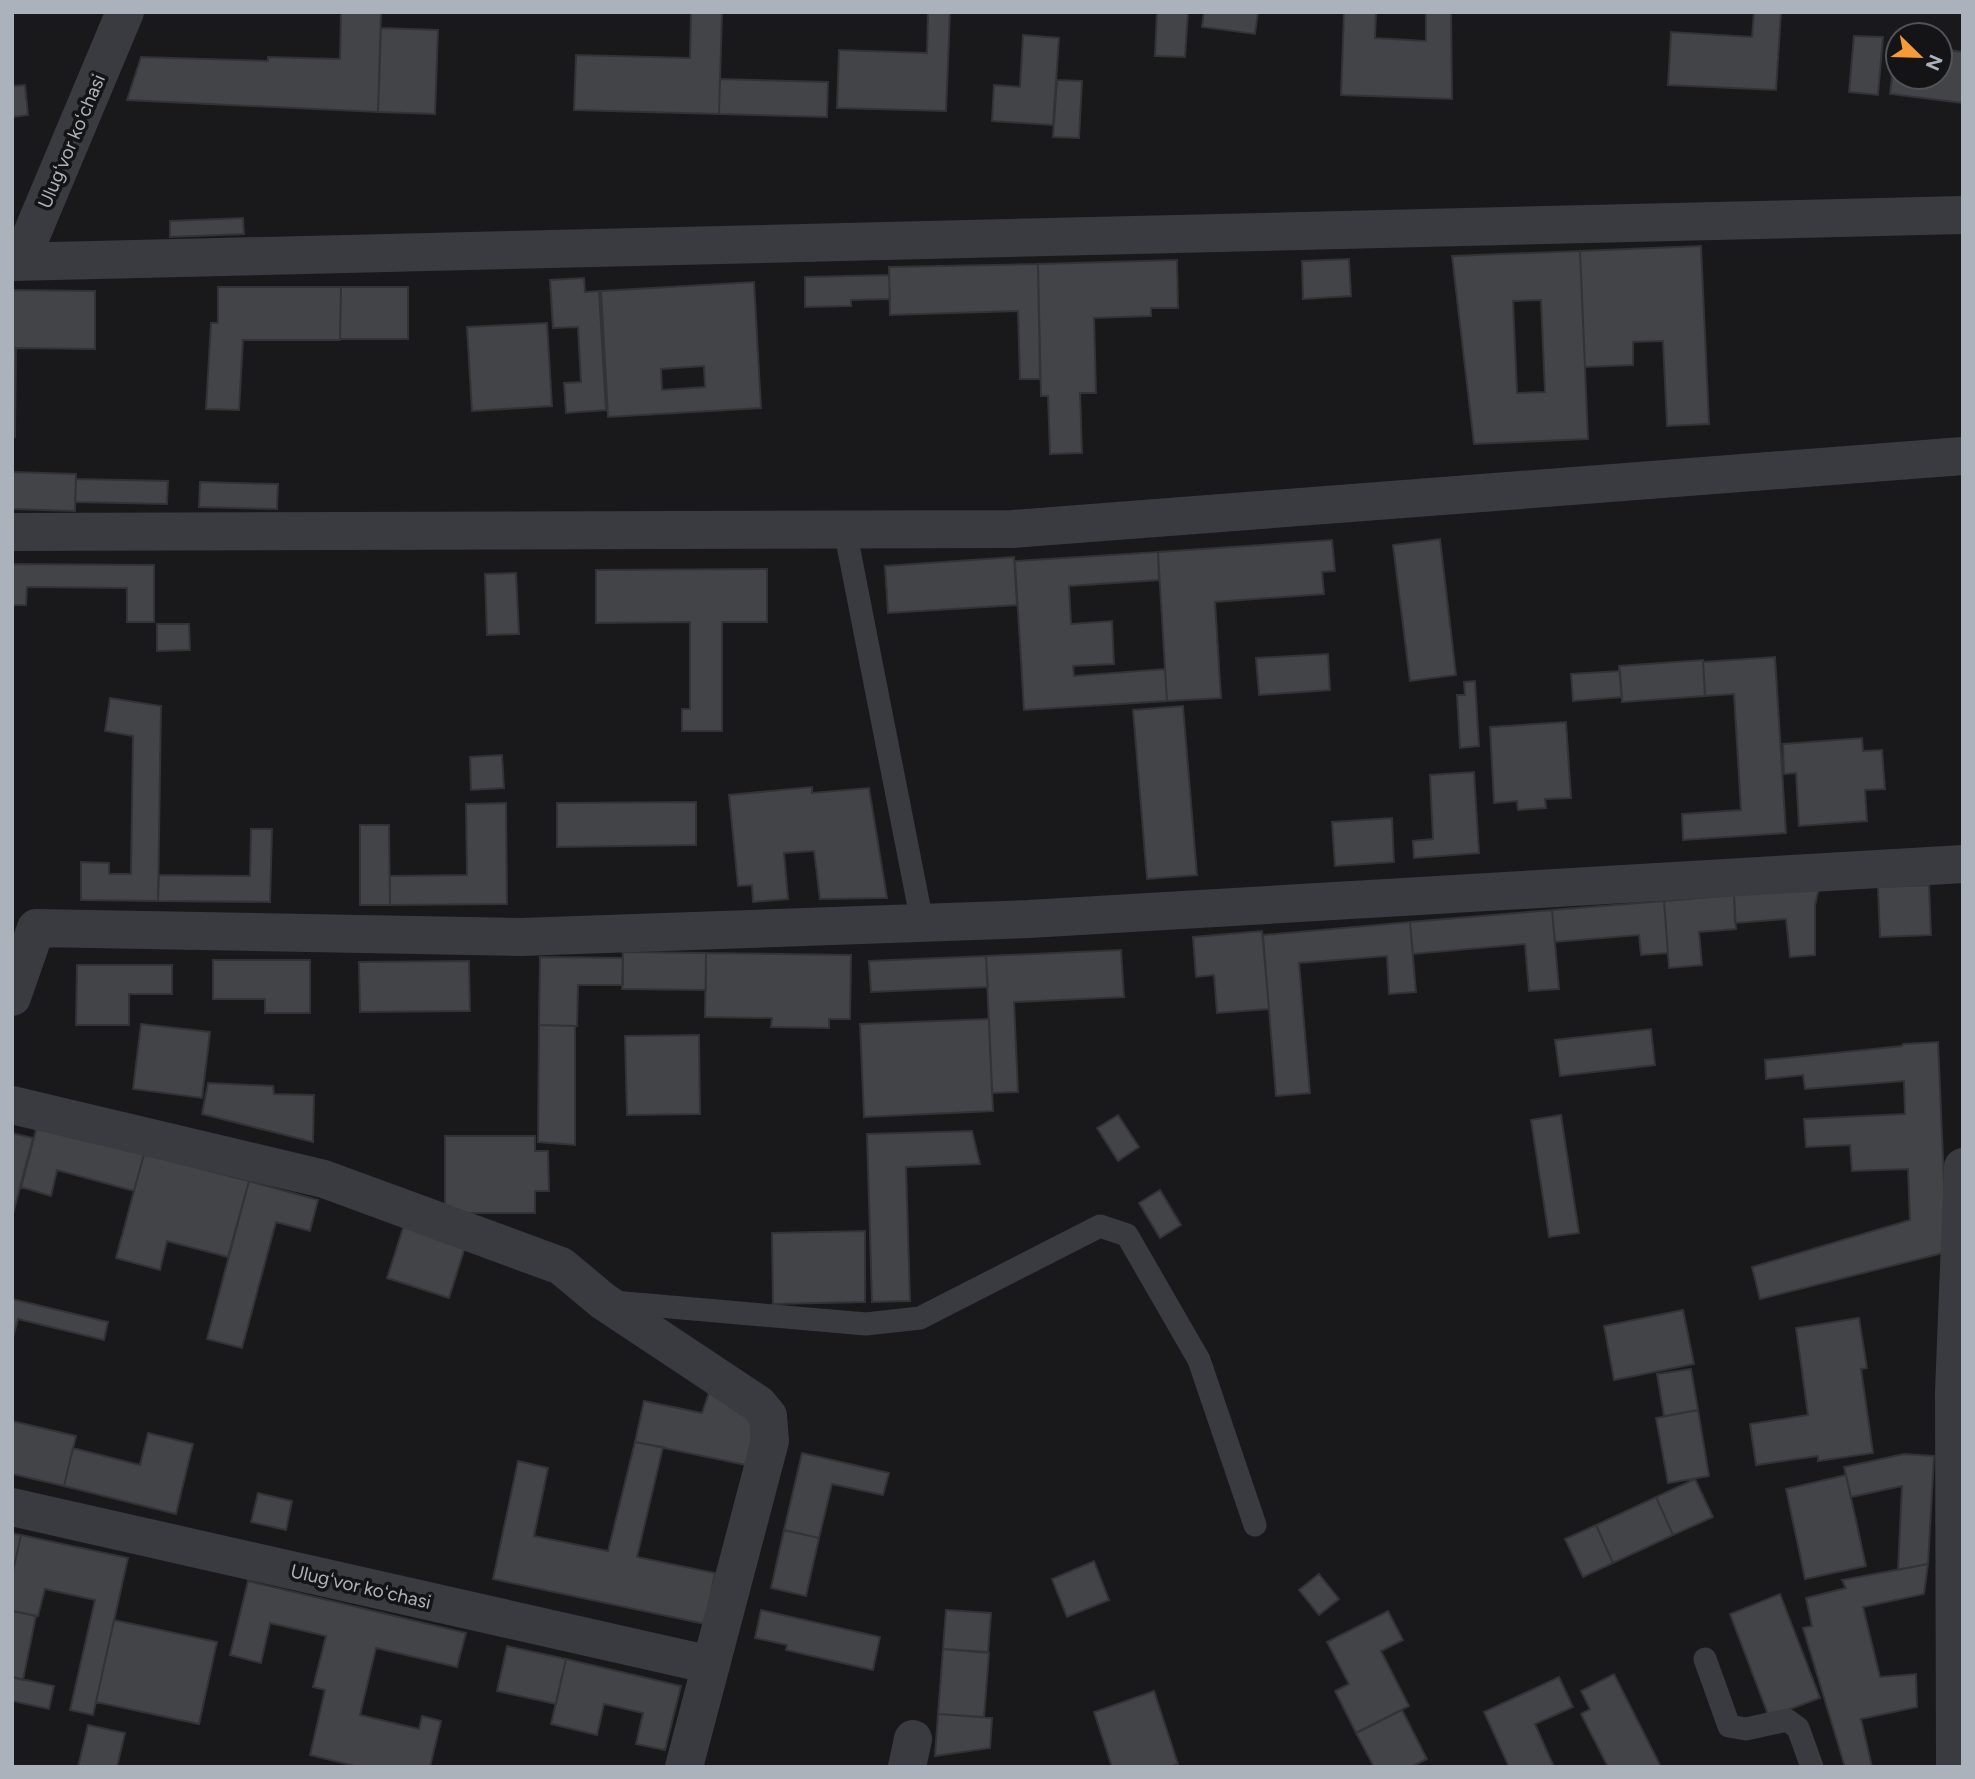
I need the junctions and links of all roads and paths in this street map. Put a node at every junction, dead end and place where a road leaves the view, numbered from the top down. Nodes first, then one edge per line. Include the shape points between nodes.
1 (125, 12) edge
2 (1963, 215) edge
3 (16, 262) edge
4 (1963, 456) edge
5 (845, 530) junction
6 (12, 532) edge
7 (1963, 864) edge
8 (922, 922) junction
9 (12, 997) edge
10 (12, 1105) edge
11 (1963, 1167) edge
12 (603, 1301) junction
13 (12, 1507) edge
14 (1255, 1525) dead end
15 (1705, 1659) dead end
16 (711, 1665) junction
17 (684, 1767) edge
18 (1812, 1767) edge
19 (1955, 1767) edge

1 - 3 street, Ulugʻvor koʻchasi
2 - 3 street
4 - 5 street via 1013,529
5 - 6 street
5 - 8 lane
7 - 8 street
8 - 9 street via 521,937 36,928
10 - 12 street via 324,1179 561,1266
11 - 19 street via 1954,1392
12 - 14 lane via 866,1324 920,1318 1100,1226 1127,1235 1199,1360
12 - 16 street via 758,1404 768,1416 769,1441
13 - 16 street, Ulugʻvor koʻchasi
15 - 18 lane via 1729,1726 1746,1729 1787,1720 1798,1728
16 - 17 street

